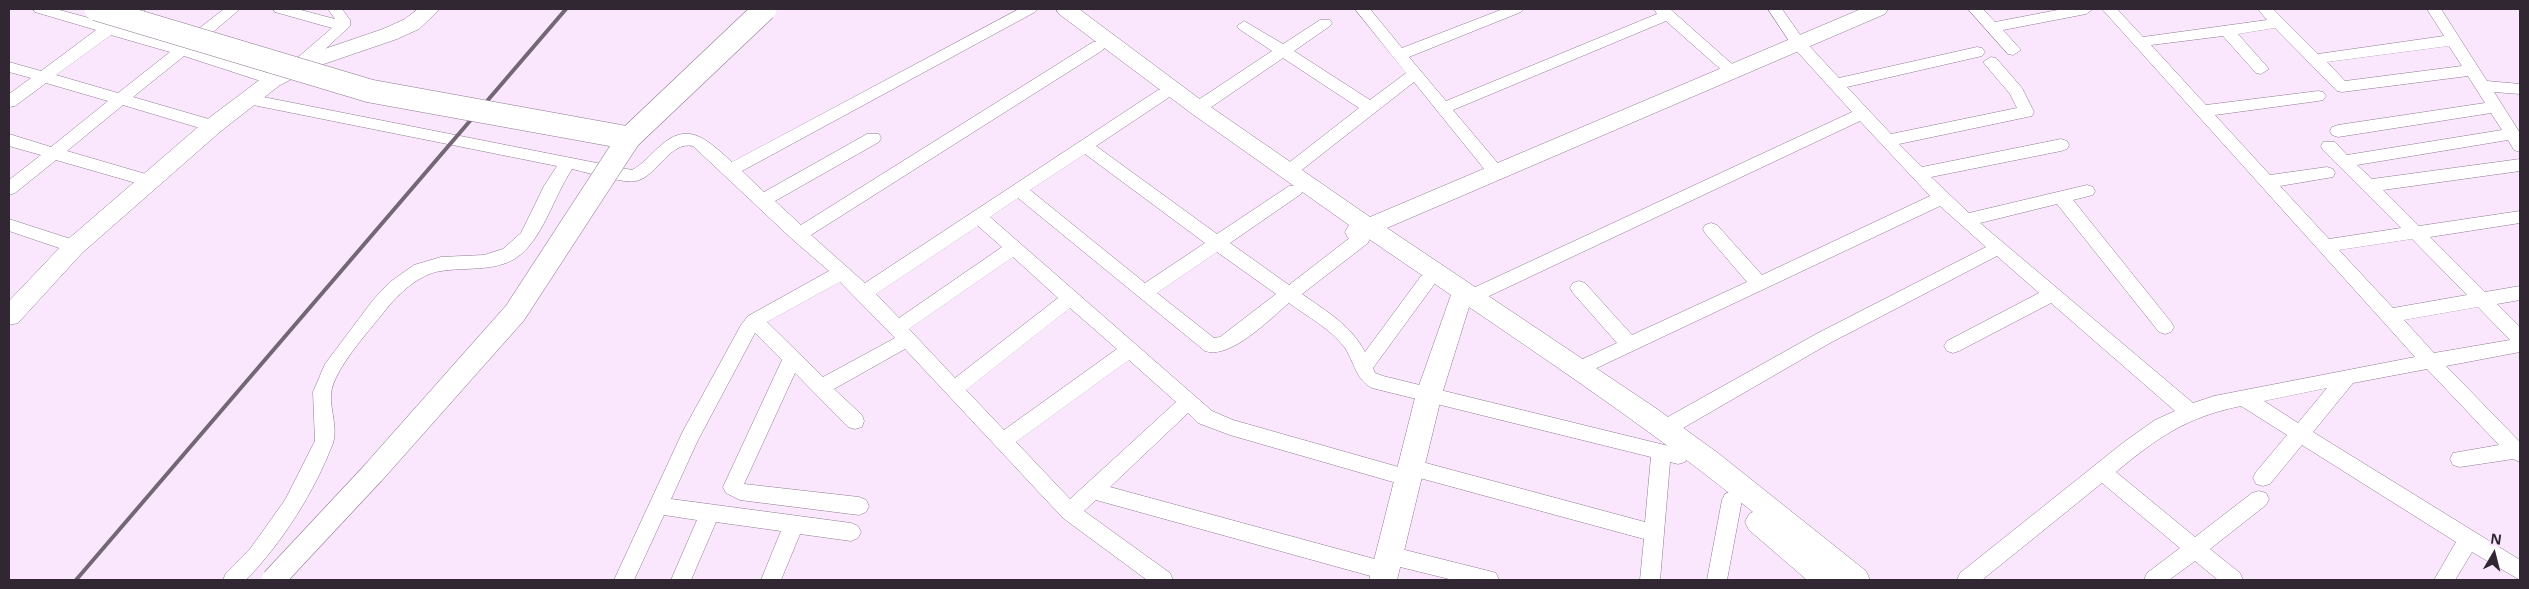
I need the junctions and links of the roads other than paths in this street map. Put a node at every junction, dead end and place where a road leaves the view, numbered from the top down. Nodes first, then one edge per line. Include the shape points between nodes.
1 (40, 9) edge
2 (96, 9) edge
3 (233, 9) edge
4 (280, 9) edge
5 (335, 9) edge
6 (430, 9) edge
7 (765, 9) edge
8 (1030, 9) edge
9 (1048, 9) edge
10 (1066, 9) edge
11 (1362, 9) edge
12 (1516, 9) edge
13 (1775, 9) edge
14 (1976, 9) edge
15 (2086, 9) edge
16 (2109, 9) edge
17 (2265, 9) edge
18 (2434, 9) edge
19 (132, 10) edge
20 (1867, 11) edge
21 (1665, 12) edge
22 (2044, 13) edge
23 (1324, 23) dead end
24 (2279, 23) junction
25 (343, 26) junction
26 (1244, 26) dead end
27 (1992, 28) junction
28 (107, 30) junction
29 (2226, 30) junction
30 (205, 32) junction
31 (2454, 40) junction
32 (2139, 42) junction
33 (1798, 43) junction
34 (1098, 46) junction
35 (181, 50) junction
36 (2013, 50) dead end
37 (1283, 51) junction
38 (1978, 52) dead end
39 (1399, 55) junction
40 (2315, 59) junction
41 (1991, 62) dead end
42 (303, 63) junction
43 (9, 67) edge
44 (2261, 69) dead end
45 (2472, 70) junction
46 (1732, 71) junction
47 (1414, 74) junction
48 (42, 76) junction
49 (272, 80) junction
50 (1837, 84) junction
51 (2483, 86) junction
52 (2520, 89) edge
53 (1164, 94) junction
54 (2318, 96) dead end
55 (120, 99) junction
56 (248, 99) junction
57 (9, 102) edge
58 (2496, 107) junction
59 (1198, 108) junction
60 (1370, 108) junction
61 (1443, 108) junction
62 (2202, 111) junction
63 (1864, 113) junction
64 (213, 126) junction
65 (2338, 131) dead end
66 (629, 138) junction
67 (874, 138) dead end
68 (9, 140) edge
69 (1889, 140) junction
70 (2516, 140) edge
71 (2061, 145) dead end
72 (1085, 146) junction
73 (2328, 146) dead end
74 (53, 153) junction
75 (2343, 161) junction
76 (568, 163) junction
77 (2520, 165) edge
78 (730, 171) junction
79 (1495, 171) junction
80 (2328, 173) dead end
81 (1918, 174) junction
82 (150, 181) junction
83 (1292, 181) junction
84 (2266, 182) junction
85 (2368, 186) junction
86 (9, 189) edge
87 (1019, 190) junction
88 (2087, 191) dead end
89 (2061, 197) junction
90 (1942, 198) junction
91 (762, 201) junction
92 (979, 217) junction
93 (2520, 217) edge
94 (1966, 220) junction
95 (9, 225) edge
96 (1711, 230) dead end
97 (1361, 232) junction
98 (2414, 233) junction
99 (798, 235) junction
100 (1217, 243) junction
101 (2325, 246) junction
102 (74, 247) junction
103 (1013, 248) junction
104 (1998, 248) junction
105 (841, 273) junction
106 (1427, 281) junction
107 (1759, 284) junction
108 (1579, 288) dead end
109 (1145, 292) junction
110 (864, 293) junction
111 (1289, 293) junction
112 (2520, 293) edge
113 (2052, 294) junction
114 (1069, 299) junction
115 (1466, 299) junction
116 (2482, 299) junction
117 (9, 316) edge
118 (2388, 316) junction
119 (754, 321) junction
120 (2165, 327) dead end
121 (903, 333) junction
122 (2520, 338) edge
123 (1630, 345) junction
124 (2520, 345) edge
125 (1953, 346) dead end
126 (1128, 351) junction
127 (792, 359) junction
128 (2430, 361) junction
129 (1363, 368) junction
130 (1578, 369) junction
131 (2348, 376) junction
132 (821, 387) junction
133 (955, 388) junction
134 (1429, 394) junction
135 (2243, 398) junction
136 (1188, 402) junction
137 (2190, 412) junction
138 (855, 421) dead end
139 (2300, 434) junction
140 (1003, 441) junction
141 (1668, 445) junction
142 (2519, 451) edge
143 (2460, 459) dead end
144 (2101, 471) junction
145 (1409, 473) junction
146 (2263, 478) dead end
147 (1094, 491) junction
148 (2259, 499) dead end
149 (1732, 500) junction
150 (658, 506) junction
151 (859, 506) dead end
152 (1070, 512) junction
153 (710, 513) junction
154 (794, 524) junction
155 (851, 532) dead end
156 (1654, 533) junction
157 (2469, 539) junction
158 (2196, 549) junction
159 (1386, 569) edge
160 (2520, 571) edge
161 (233, 580) edge
162 (273, 580) edge
163 (624, 580) edge
164 (681, 580) edge
165 (771, 580) edge
166 (1164, 580) edge
167 (1489, 580) edge
168 (1650, 580) edge
169 (1717, 580) edge
170 (1827, 580) edge
171 (1856, 580) edge
172 (1967, 580) edge
173 (2154, 580) edge
174 (2233, 580) edge
175 (2444, 580) edge

1 - 28 street
2 - 66 main road, bridge via 370,91
3 - 30 street
4 - 25 street
5 - 25 street via 343,20
6 - 42 main road via 412,24 390,34
7 - 66 main road, bridge
8 - 78 street
9 - 34 main road
10 - 59 main road
11 - 39 street
12 - 39 street
13 - 33 street
14 - 27 street
15 - 22 street
16 - 32 street
17 - 24 street
18 - 31 street
19 - 28 street
19 - 30 street
20 - 33 main road
21 - 46 street
21 - 61 street
22 - 27 street
23 - 37 street
24 - 29 street
24 - 40 street
25 - 42 street
26 - 37 street
27 - 36 street
28 - 35 street
28 - 48 street
29 - 32 street
29 - 44 street
30 - 35 street
30 - 42 street
31 - 40 street
31 - 45 street
32 - 62 street
33 - 46 main road
33 - 50 street
34 - 53 main road
34 - 99 street
35 - 49 street
35 - 55 street
37 - 59 street
37 - 60 street
38 - 50 street
39 - 47 street
40 - 45 street via 2345,87
41 - 69 street via 2017,92 2026,112
42 - 49 main road
43 - 48 street
45 - 51 street
46 - 79 main road
47 - 60 street
47 - 61 street
48 - 55 street
48 - 57 street
49 - 56 main road
50 - 63 street
51 - 52 street
51 - 58 street
53 - 72 street
53 - 83 main road
54 - 62 street
55 - 64 street
55 - 74 street
56 - 64 main road
56 - 76 street
58 - 65 street
58 - 70 street
59 - 83 main road
60 - 83 street
61 - 79 street
62 - 84 street
63 - 69 street
63 - 115 street
64 - 82 main road
66 - 162 main road, bridge via 515,312 373,473
67 - 91 street
68 - 74 street
69 - 81 street
70 - 75 street
71 - 81 street
72 - 87 street
72 - 100 street
73 - 75 street
74 - 82 street
74 - 86 street
75 - 85 street
76 - 78 street via 634,176 672,144 692,139
76 - 161 street via 552,186 526,237 509,254 484,262 441,264 420,270 396,287 379,306 334,364 322,392 324,441 292,506 257,555
77 - 85 street
78 - 91 street
79 - 97 main road
80 - 84 street
81 - 90 street
82 - 102 main road
83 - 97 main road
83 - 100 street
84 - 101 street
85 - 98 street
87 - 92 street
87 - 109 street
88 - 89 street
89 - 94 street
89 - 120 street
90 - 94 street
90 - 107 street
91 - 99 street
92 - 103 street
92 - 110 street
93 - 98 street
94 - 104 street
95 - 102 street
96 - 107 street
97 - 106 main road
97 - 111 street
97 - 115 main road
98 - 101 street
98 - 116 street
99 - 105 street
100 - 109 street
100 - 111 street
101 - 118 street
102 - 117 main road
103 - 114 street
103 - 121 street
104 - 113 street
104 - 141 street via 1824,338
105 - 110 street
105 - 119 street
106 - 115 main road
106 - 129 street
107 - 123 street
108 - 123 street
109 - 111 street via 1211,346 1224,344
110 - 121 street
111 - 129 street via 1344,334
112 - 116 street
113 - 125 street
113 - 137 street
114 - 126 street
114 - 133 street
115 - 130 main road
115 - 134 main road
115 - 141 main road
116 - 118 street
116 - 122 street
118 - 128 street
119 - 127 street
119 - 150 street via 738,342
121 - 132 street
121 - 133 street
123 - 130 street
124 - 128 street
126 - 136 street
126 - 140 street
127 - 132 street
127 - 151 street via 733,487 740,492
128 - 131 street
128 - 142 street
129 - 134 street via 1369,378 1379,383
130 - 141 main road
131 - 135 street
131 - 139 street
132 - 138 street
133 - 140 street
134 - 141 street
134 - 145 main road
135 - 137 street
135 - 139 street
136 - 145 street via 1205,417 1230,427
136 - 147 street
137 - 144 street via 2162,426
139 - 146 street
139 - 157 street
140 - 152 street
141 - 149 main road
141 - 156 street
141 - 171 main road via 1709,461
142 - 143 street
144 - 158 street
144 - 172 street
145 - 156 street
145 - 159 main road
147 - 152 street
147 - 159 street
148 - 158 street
149 - 169 street
149 - 170 main road
150 - 153 street
150 - 163 street
152 - 166 street
153 - 154 street
153 - 164 street
154 - 155 street
154 - 165 street
156 - 168 street
157 - 160 street
157 - 175 street
158 - 173 street
158 - 174 street
159 - 167 street

